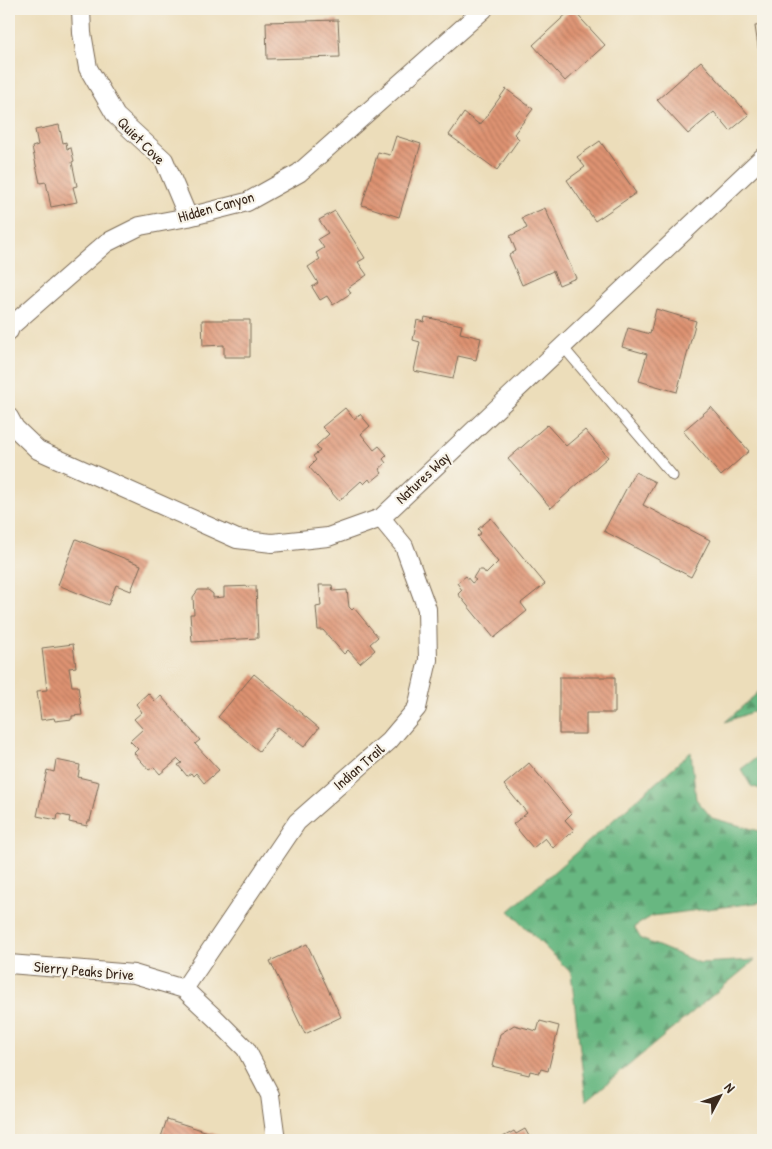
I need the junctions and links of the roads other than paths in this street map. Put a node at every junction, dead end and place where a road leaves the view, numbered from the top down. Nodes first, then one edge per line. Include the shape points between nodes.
1 (82, 9) edge
2 (484, 9) edge
3 (763, 157) edge
4 (188, 217) junction
5 (9, 331) edge
6 (563, 347) junction
7 (9, 417) edge
8 (673, 476) dead end
9 (381, 518) junction
10 (9, 964) edge
11 (184, 989) junction
12 (276, 1140) edge

1 - 4 street, Quiet Cove via 88,68 116,116 164,160
2 - 4 street, Hidden Canyon via 299,173 247,202
3 - 6 street, Natures Way
4 - 5 street, Hidden Canyon via 140,226 106,243
6 - 8 lane
6 - 9 street, Natures Way
7 - 9 street, Natures Way via 15,428 38,450 237,538 272,543 328,536
9 - 11 street, Indian Trail via 404,546 427,609 428,660 417,708 389,741 297,822
10 - 11 street, Sierry Peaks Drive via 134,974
11 - 12 street, Sierry Peaks Drive via 246,1049 270,1095

